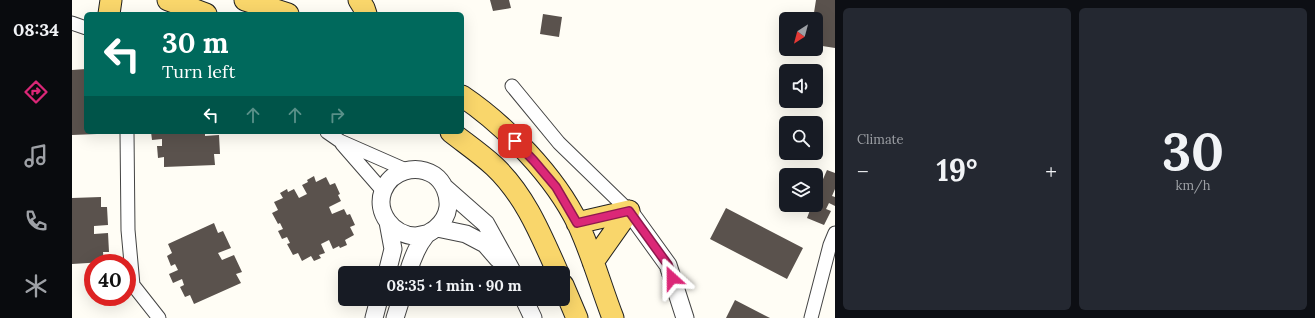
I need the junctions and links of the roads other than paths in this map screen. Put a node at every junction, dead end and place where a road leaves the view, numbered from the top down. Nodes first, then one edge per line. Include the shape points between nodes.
1 (110, 0) edge
2 (168, 0) edge
3 (245, 0) edge
4 (359, 0) edge
5 (110, 12) edge
6 (201, 12) edge
7 (282, 12) edge
8 (365, 12) edge
9 (72, 23) edge
10 (84, 27) edge
11 (512, 86) dead end
12 (464, 97) edge
13 (127, 134) edge
14 (330, 134) edge
15 (454, 134) edge
16 (340, 141) junction
17 (406, 170) junction
18 (444, 187) junction
19 (383, 191) junction
20 (629, 211) junction
21 (388, 222) junction
22 (577, 223) junction
23 (432, 231) junction
24 (835, 233) edge
25 (593, 262) junction
26 (388, 266) edge
27 (410, 266) edge
28 (506, 266) edge
29 (508, 266) edge
30 (555, 266) edge
31 (570, 302) edge
32 (377, 306) edge
33 (399, 306) edge
34 (527, 306) edge
35 (159, 318) edge
36 (374, 318) edge
37 (395, 318) edge
38 (532, 318) edge
39 (577, 318) edge
40 (613, 318) edge
41 (685, 318) edge
42 (811, 318) edge

1 - 5 main road
2 - 6 main road
3 - 7 main road
4 - 8 main road
9 - 10 street
11 - 20 street via 559,143
12 - 22 main road via 505,131 534,161 556,187
13 - 35 street via 128,230 133,285
14 - 16 street
15 - 30 main road via 495,167 511,184 531,214
16 - 17 street
16 - 19 street
17 - 18 street via 417,169 427,172 437,178
17 - 19 street via 396,174
18 - 23 street via 448,197 448,208 444,219
18 - 29 street via 486,224
19 - 21 street via 383,212
20 - 22 main road
20 - 25 main road
20 - 41 street via 668,265
21 - 23 street via 395,230 405,234 416,236
21 - 26 street via 393,249
22 - 25 main road
23 - 27 street via 414,252
23 - 28 street via 466,234 486,244
24 - 42 street
25 - 40 main road
31 - 39 main road
32 - 36 street
33 - 37 street
34 - 38 street

